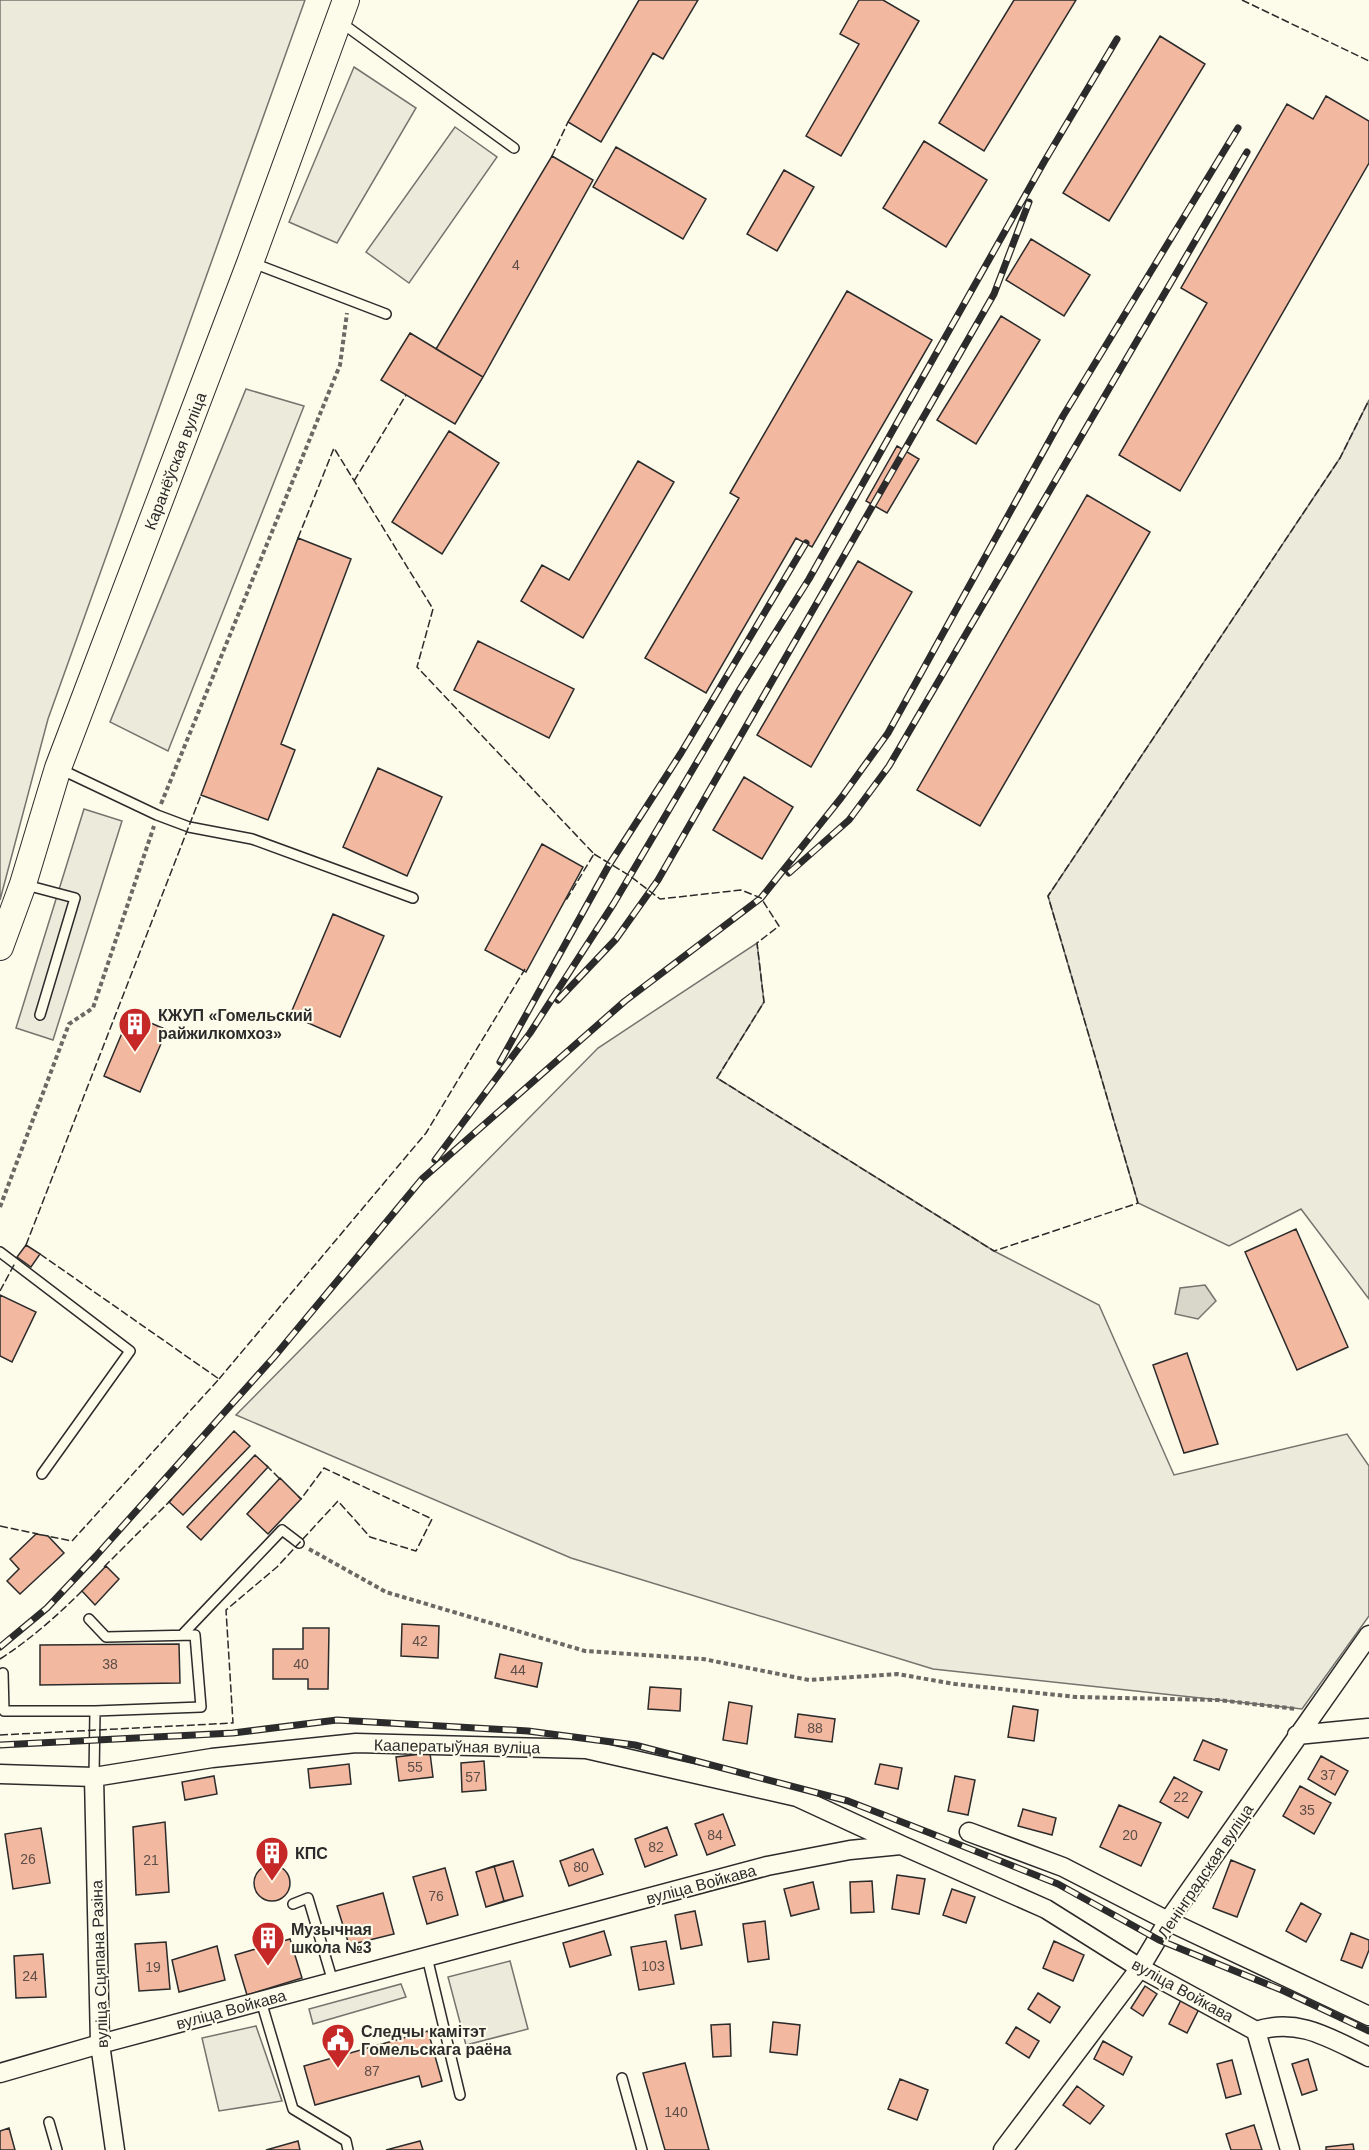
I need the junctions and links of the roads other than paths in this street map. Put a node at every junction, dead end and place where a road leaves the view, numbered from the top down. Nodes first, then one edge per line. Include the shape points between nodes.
1 (342, 10) edge
2 (514, 148) dead end
3 (250, 262) junction
4 (386, 314) dead end
5 (58, 768) junction
6 (23, 884) junction
7 (413, 898) dead end
8 (0, 947) edge
9 (40, 1015) dead end
10 (0, 1252) edge
11 (42, 1474) dead end
12 (299, 1543) road end
13 (89, 1619) dead end
14 (182, 1635) junction
15 (1369, 1635) edge
16 (3, 1673) dead end
17 (95, 1711) junction
18 (1365, 1731) edge
19 (1297, 1735) junction
20 (0, 1774) edge
21 (94, 1777) junction
22 (969, 1832) dead end
23 (901, 1845) junction
24 (293, 1904) dead end
25 (1168, 1921) junction
26 (427, 1957) junction
27 (1140, 1968) junction
28 (333, 1982) junction
29 (261, 2001) junction
30 (1369, 2016) edge
31 (1256, 2031) junction
32 (100, 2044) junction
33 (1369, 2056) edge
34 (0, 2073) edge
35 (622, 2078) dead end
36 (460, 2095) dead end
37 (49, 2122) dead end
38 (57, 2150) edge
39 (114, 2150) edge
40 (348, 2150) edge
41 (642, 2150) edge
42 (1003, 2150) edge
43 (1290, 2150) edge

1 - 2 lane
1 - 3 main road, Каранёўская вуліца
3 - 4 lane
3 - 5 main road, Каранёўская вуліца
5 - 6 main road, Каранёўская вуліца
5 - 7 lane via 189,827 252,839
6 - 8 main road, Каранёўская вуліца
6 - 9 lane via 75,898
10 - 11 lane via 130,1351
12 - 14 lane via 282,1530
13 - 14 lane via 106,1637
14 - 17 lane via 195,1635 201,1707
15 - 19 street, Ленінградская вуліца
16 - 17 lane via 4,1711
17 - 21 lane
18 - 19 street
19 - 25 street, Ленінградская вуліца
20 - 21 street, Кааператыўная вуліца
21 - 23 street, Кааператыўная вуліца via 212,1758 357,1743 586,1749 797,1797
21 - 32 street, вуліца Сцяпана Разіна
22 - 25 street via 1063,1867
23 - 26 street, вуліца Войкава via 767,1866
23 - 27 street, вуліца Войкава via 1046,1909
24 - 28 lane via 308,1898
25 - 27 street, Ленінградская вуліца
25 - 30 street
26 - 28 street, вуліца Войкава
26 - 36 lane
27 - 31 street, вуліца Войкава
27 - 42 street, Ленінградская вуліца
28 - 29 street, вуліца Войкава
29 - 32 street, вуліца Войкава
29 - 40 lane via 293,2109 346,2141
31 - 33 street via 1276,2024 1305,2028
31 - 43 street
32 - 34 street, вуліца Войкава
32 - 39 street, вуліца Сцяпана Разіна
35 - 41 lane
37 - 38 lane

